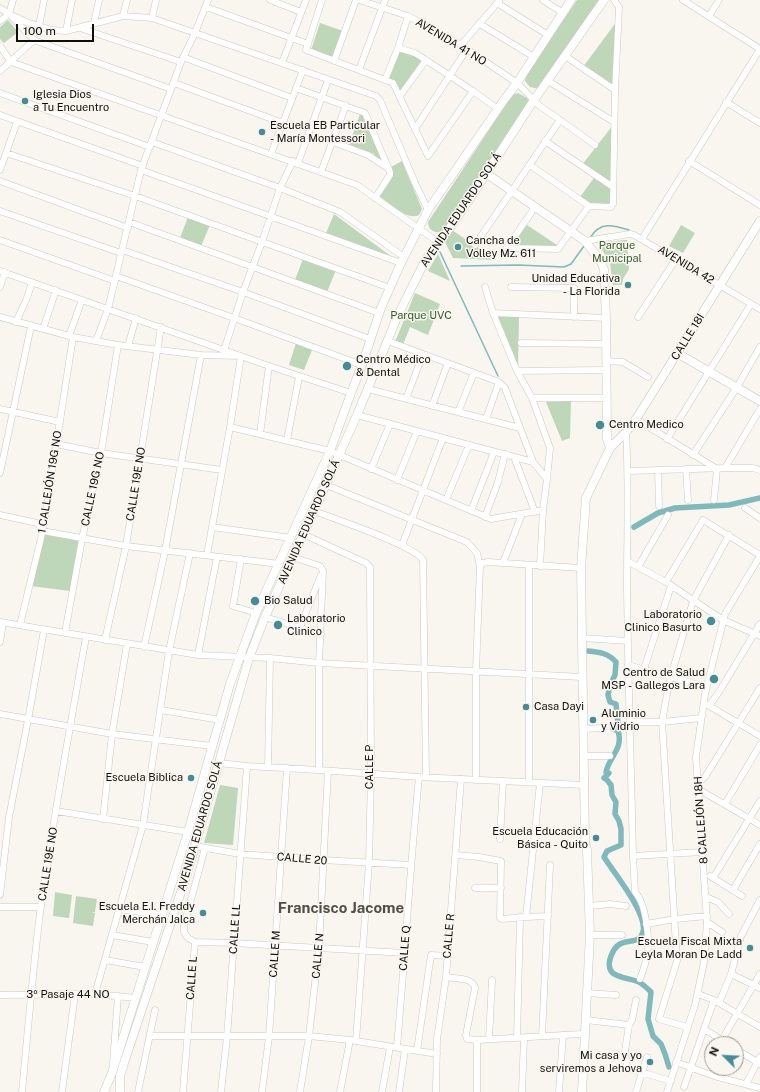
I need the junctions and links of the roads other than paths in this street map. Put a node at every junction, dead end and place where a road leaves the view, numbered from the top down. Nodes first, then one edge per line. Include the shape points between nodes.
1 (12, 0) edge
2 (44, 0) edge
3 (72, 0) edge
4 (99, 0) edge
5 (127, 0) edge
6 (156, 0) edge
7 (208, 0) edge
8 (270, 0) edge
9 (306, 0) edge
10 (322, 0) edge
11 (358, 0) edge
12 (385, 0) edge
13 (543, 0) edge
14 (572, 0) edge
15 (604, 0) edge
16 (614, 0) edge
17 (683, 0) edge
18 (719, 0) edge
19 (498, 2) edge
20 (206, 7) junction
21 (0, 8) edge
22 (382, 8) junction
23 (301, 12) junction
24 (563, 13) junction
25 (9, 14) junction
26 (124, 16) junction
27 (408, 16) junction
28 (709, 16) junction
29 (152, 18) junction
30 (0, 21) edge
31 (94, 23) junction
32 (480, 24) junction
33 (39, 26) junction
34 (80, 28) junction
35 (66, 31) junction
36 (195, 33) junction
37 (548, 35) junction
38 (292, 38) junction
39 (34, 40) junction
40 (308, 44) junction
41 (461, 45) junction
42 (0, 46) edge
43 (398, 48) junction
44 (467, 49) junction
45 (760, 49) edge
46 (565, 56) junction
47 (534, 57) junction
48 (182, 60) junction
49 (426, 60) junction
50 (334, 61) junction
51 (11, 62) junction
52 (282, 63) junction
53 (0, 70) edge
54 (303, 70) junction
55 (359, 70) junction
56 (450, 76) junction
57 (328, 80) junction
58 (385, 80) junction
59 (548, 81) junction
60 (517, 83) junction
61 (172, 86) junction
62 (296, 88) junction
63 (615, 90) junction
64 (473, 91) junction
65 (0, 93) edge
66 (400, 96) junction
67 (292, 98) junction
68 (322, 98) junction
69 (534, 100) junction
70 (726, 102) junction
71 (346, 105) junction
72 (498, 109) junction
73 (0, 115) edge
74 (161, 116) junction
75 (560, 120) junction
76 (17, 122) junction
77 (614, 122) junction
78 (283, 123) junction
79 (760, 123) edge
80 (415, 129) junction
81 (546, 141) junction
82 (333, 142) junction
83 (151, 144) junction
84 (595, 145) dead end
85 (6, 153) junction
86 (271, 154) junction
87 (689, 161) junction
88 (295, 162) junction
89 (530, 165) junction
90 (142, 168) junction
91 (0, 170) edge
92 (389, 170) junction
93 (322, 172) junction
94 (487, 174) junction
95 (0, 181) edge
96 (613, 187) junction
97 (280, 188) junction
98 (512, 192) junction
99 (135, 196) junction
100 (375, 198) junction
101 (760, 205) edge
102 (589, 206) junction
103 (535, 207) junction
104 (428, 210) junction
105 (0, 211) edge
106 (271, 215) junction
107 (760, 221) edge
108 (128, 225) junction
109 (419, 228) junction
110 (572, 232) junction
111 (642, 239) junction
112 (0, 240) edge
113 (585, 241) junction
114 (262, 242) junction
115 (438, 242) junction
116 (475, 245) dead end
117 (122, 251) junction
118 (676, 259) junction
119 (403, 260) junction
120 (252, 267) junction
121 (2, 272) edge
122 (116, 278) junction
123 (32, 282) junction
124 (0, 286) edge
125 (720, 286) junction
126 (485, 287) dead end
127 (511, 287) dead end
128 (390, 288) junction
129 (56, 290) junction
130 (243, 292) junction
131 (82, 300) junction
132 (751, 304) junction
133 (108, 309) junction
134 (760, 309) edge
135 (379, 313) junction
136 (492, 313) junction
137 (0, 317) edge
138 (574, 317) junction
139 (638, 317) dead end
140 (136, 318) junction
141 (234, 318) junction
142 (606, 318) junction
143 (16, 322) junction
144 (31, 326) junction
145 (161, 327) junction
146 (43, 329) junction
147 (71, 336) junction
148 (370, 339) junction
149 (96, 341) junction
150 (388, 341) junction
151 (521, 343) dead end
152 (606, 344) junction
153 (118, 345) junction
154 (128, 346) junction
155 (760, 347) edge
156 (157, 350) junction
157 (224, 350) junction
158 (678, 353) junction
159 (423, 354) junction
160 (201, 355) junction
161 (241, 356) junction
162 (606, 361) junction
163 (448, 363) junction
164 (362, 365) junction
165 (269, 366) junction
166 (606, 370) junction
167 (517, 371) junction
168 (709, 371) junction
169 (474, 373) junction
170 (299, 376) junction
171 (648, 377) dead end
172 (499, 382) junction
173 (737, 387) junction
174 (368, 389) junction
175 (351, 393) junction
176 (532, 398) junction
177 (606, 398) junction
178 (406, 399) junction
179 (760, 401) edge
180 (432, 406) junction
181 (0, 409) edge
182 (760, 409) edge
183 (13, 412) junction
184 (458, 412) junction
185 (357, 415) junction
186 (486, 419) junction
187 (636, 419) junction
188 (60, 422) junction
189 (390, 424) junction
190 (230, 427) junction
191 (520, 428) junction
192 (417, 431) junction
193 (626, 432) junction
194 (260, 434) junction
195 (443, 438) junction
196 (667, 439) junction
197 (287, 440) junction
198 (56, 444) junction
199 (469, 445) junction
200 (610, 448) junction
201 (330, 451) junction
202 (494, 452) junction
203 (101, 453) junction
204 (505, 454) junction
205 (339, 455) junction
206 (693, 455) junction
207 (514, 457) junction
208 (140, 458) junction
209 (533, 462) junction
210 (181, 464) junction
211 (725, 468) junction
212 (371, 469) junction
213 (686, 469) junction
214 (718, 469) junction
215 (222, 470) junction
216 (629, 470) junction
217 (658, 470) junction
218 (760, 470) edge
219 (0, 472) edge
220 (547, 479) junction
221 (396, 480) junction
222 (326, 485) junction
223 (422, 490) junction
224 (446, 500) junction
225 (688, 500) dead end
226 (714, 500) dead end
227 (659, 506) dead end
228 (745, 508) dead end
229 (543, 510) junction
230 (314, 511) junction
231 (471, 511) junction
232 (535, 512) junction
233 (522, 514) junction
234 (0, 515) edge
235 (668, 515) dead end
236 (485, 517) junction
237 (760, 518) edge
238 (411, 519) junction
239 (212, 527) junction
240 (43, 530) junction
241 (304, 534) junction
242 (729, 535) junction
243 (291, 538) junction
244 (82, 539) junction
245 (402, 545) junction
246 (126, 546) junction
247 (165, 551) junction
248 (190, 553) junction
249 (207, 555) junction
250 (760, 555) edge
251 (217, 557) junction
252 (293, 558) junction
253 (241, 559) junction
254 (627, 561) junction
255 (503, 563) junction
256 (280, 564) junction
257 (528, 565) junction
258 (480, 566) junction
259 (540, 566) junction
260 (638, 567) junction
261 (581, 568) junction
262 (323, 571) junction
263 (668, 584) junction
264 (693, 601) junction
265 (256, 613) junction
266 (265, 617) junction
267 (723, 620) junction
268 (2, 623) edge
269 (760, 624) edge
270 (20, 625) junction
271 (300, 628) junction
272 (44, 630) junction
273 (65, 633) junction
274 (321, 634) junction
275 (757, 635) edge
276 (86, 637) junction
277 (582, 638) junction
278 (104, 640) junction
279 (628, 641) junction
280 (0, 642) edge
281 (127, 644) junction
282 (144, 647) junction
283 (170, 651) junction
284 (198, 655) junction
285 (239, 658) junction
286 (248, 658) junction
287 (270, 658) junction
288 (319, 663) junction
289 (628, 664) junction
290 (370, 666) junction
291 (425, 669) junction
292 (644, 669) junction
293 (476, 671) junction
294 (530, 674) junction
295 (582, 677) junction
296 (671, 677) junction
297 (706, 688) junction
298 (760, 688) edge
299 (703, 702) junction
300 (709, 706) junction
301 (160, 710) junction
302 (0, 714) edge
303 (701, 718) junction
304 (28, 720) junction
305 (220, 720) junction
306 (630, 722) junction
307 (662, 722) junction
308 (739, 724) junction
309 (69, 727) junction
310 (603, 728) dead end
311 (583, 729) junction
312 (112, 734) junction
313 (760, 736) edge
314 (156, 740) junction
315 (760, 745) edge
316 (212, 746) junction
317 (584, 756) junction
318 (610, 756) dead end
319 (218, 763) junction
320 (247, 766) junction
321 (268, 767) junction
322 (287, 768) junction
323 (319, 770) junction
324 (328, 771) junction
325 (371, 774) junction
326 (422, 777) junction
327 (460, 779) junction
328 (476, 780) junction
329 (503, 781) junction
330 (529, 782) junction
331 (540, 783) junction
332 (584, 785) junction
333 (698, 786) junction
334 (760, 801) edge
335 (725, 804) junction
336 (56, 812) junction
337 (103, 819) junction
338 (750, 819) junction
339 (143, 825) junction
340 (760, 825) edge
341 (188, 832) junction
342 (500, 839) dead end
343 (585, 844) junction
344 (760, 844) edge
345 (194, 846) junction
346 (206, 848) junction
347 (702, 852) junction
348 (240, 854) junction
349 (456, 855) junction
350 (671, 855) junction
351 (633, 856) junction
352 (281, 857) junction
353 (323, 860) junction
354 (368, 863) junction
355 (410, 864) junction
356 (550, 865) dead end
357 (175, 874) junction
358 (705, 874) junction
359 (186, 877) junction
360 (713, 878) junction
361 (475, 888) dead end
362 (501, 888) junction
363 (733, 890) junction
364 (0, 895) edge
365 (742, 896) dead end
366 (706, 897) junction
367 (760, 900) edge
368 (590, 906) junction
369 (626, 906) dead end
370 (0, 907) edge
371 (41, 907) junction
372 (119, 909) junction
373 (754, 912) junction
374 (729, 914) dead end
375 (162, 915) junction
376 (548, 916) junction
377 (760, 916) edge
378 (523, 917) junction
379 (675, 919) junction
380 (707, 919) junction
381 (646, 924) junction
382 (722, 932) dead end
383 (112, 935) junction
384 (590, 936) junction
385 (622, 936) dead end
386 (153, 942) junction
387 (194, 942) junction
388 (234, 942) junction
389 (276, 945) junction
390 (319, 948) junction
391 (362, 950) junction
392 (405, 953) junction
393 (448, 956) junction
394 (104, 960) junction
395 (586, 963) junction
396 (146, 967) junction
397 (731, 974) junction
398 (760, 974) edge
399 (446, 977) junction
400 (640, 979) dead end
401 (492, 980) dead end
402 (754, 984) junction
403 (760, 988) edge
404 (587, 993) junction
405 (76, 994) junction
406 (95, 994) junction
407 (616, 994) dead end
408 (698, 994) junction
409 (0, 995) edge
410 (32, 995) junction
411 (118, 996) junction
412 (136, 998) junction
413 (636, 1000) dead end
414 (716, 1002) junction
415 (155, 1010) dead end
416 (737, 1014) junction
417 (586, 1020) junction
418 (629, 1025) junction
419 (687, 1027) junction
420 (760, 1027) edge
421 (704, 1029) junction
422 (582, 1034) junction
423 (563, 1035) junction
424 (150, 1036) junction
425 (188, 1036) junction
426 (309, 1036) junction
427 (542, 1036) junction
428 (714, 1036) edge
429 (728, 1036) edge
430 (227, 1037) junction
431 (269, 1037) junction
432 (521, 1038) junction
433 (489, 1039) junction
434 (477, 1040) junction
435 (353, 1041) junction
436 (394, 1047) junction
437 (405, 1049) junction
438 (417, 1051) junction
439 (744, 1053) edge
440 (437, 1054) junction
441 (647, 1057) dead end
442 (759, 1061) edge
443 (676, 1062) junction
444 (690, 1068) junction
445 (642, 1072) junction
446 (112, 1073) junction
447 (671, 1081) junction
448 (582, 1082) junction
449 (746, 1084) junction
450 (684, 1087) dead end
451 (760, 1088) edge
452 (22, 1092) edge
453 (62, 1092) edge
454 (104, 1092) edge
455 (120, 1092) edge
456 (138, 1092) edge
457 (183, 1092) edge
458 (222, 1092) edge
459 (262, 1092) edge
460 (300, 1092) edge
461 (340, 1092) edge
462 (382, 1092) edge
463 (400, 1092) edge
464 (436, 1092) edge
465 (477, 1092) edge
466 (522, 1092) edge
467 (559, 1092) edge
468 (582, 1092) edge
469 (636, 1092) edge
470 (667, 1092) edge

1 - 25 street
2 - 33 street
3 - 35 street
4 - 31 street
5 - 26 street
6 - 29 street
7 - 20 street
8 - 23 street
9 - 23 street
10 - 40 street
11 - 22 street, AVENIDA 41 NO
11 - 50 street
12 - 22 street
13 - 24 street
14 - 24 main road, AVENIDA EDUARDO SOLÁ
15 - 46 main road, AVENIDA EDUARDO SOLÁ
16 - 63 street via 619,7
17 - 28 street
18 - 28 street
19 - 32 street
19 - 37 street
20 - 36 street
20 - 38 street
21 - 25 street
22 - 27 street, AVENIDA 41 NO
22 - 55 street
23 - 38 street
24 - 37 main road, AVENIDA EDUARDO SOLÁ
25 - 30 street
25 - 33 street
25 - 39 street
26 - 29 street
26 - 31 street
27 - 41 street, AVENIDA 41 NO
27 - 43 street
28 - 45 street
29 - 36 street
31 - 34 street
32 - 41 street
32 - 47 street
33 - 35 street
34 - 35 street
34 - 48 street
36 - 48 street
36 - 52 street
37 - 47 main road, AVENIDA EDUARDO SOLÁ
38 - 40 street
38 - 52 street
39 - 51 street
39 - 61 street
40 - 50 street via 306,50
41 - 44 street, AVENIDA 41 NO
42 - 51 street
43 - 49 street
43 - 58 street
44 - 56 street
44 - 60 street, AVENIDA 41 NO
45 - 70 street
46 - 59 main road, AVENIDA EDUARDO SOLÁ
46 - 63 street
47 - 60 main road, AVENIDA EDUARDO SOLÁ
48 - 61 street
48 - 67 street
49 - 56 street
49 - 66 street
50 - 55 street
51 - 53 street
51 - 74 street
52 - 54 street
54 - 57 street
54 - 62 street
55 - 58 street
56 - 64 street
56 - 80 street
57 - 68 street
57 - 104 street via 376,96 380,100
58 - 66 street via 394,83
59 - 69 main road, AVENIDA EDUARDO SOLÁ
59 - 77 street
60 - 69 street, AVENIDA 41 NO
60 - 72 main road, AVENIDA EDUARDO SOLÁ
61 - 74 street
61 - 78 street
62 - 67 street
62 - 68 street
63 - 77 street
64 - 72 street
64 - 80 street via 428,156
65 - 83 street
66 - 80 street
67 - 78 street
68 - 71 street
68 - 88 street
69 - 75 street, AVENIDA 41 NO
69 - 94 main road, AVENIDA EDUARDO SOLÁ
70 - 79 street
70 - 87 street
71 - 82 street
71 - 92 street via 363,111 366,115
72 - 104 main road, AVENIDA EDUARDO SOLÁ
73 - 76 street
74 - 83 street
74 - 86 street
75 - 81 street
75 - 84 street, AVENIDA 41 NO
76 - 85 street
76 - 90 street
77 - 96 street
78 - 86 street
81 - 89 street
81 - 96 street
82 - 92 street via 368,155
82 - 93 street
83 - 90 street
83 - 97 street
85 - 91 street
85 - 99 street
86 - 88 street
87 - 101 street
87 - 111 street
88 - 93 street
88 - 97 street
89 - 98 street
89 - 102 street
90 - 99 street
90 - 106 street
92 - 100 street via 390,175
93 - 100 street via 358,185
94 - 98 main road
94 - 115 main road, AVENIDA EDUARDO SOLÁ
95 - 108 street
96 - 102 street via 612,206
97 - 106 street
97 - 119 street via 340,212
98 - 103 main road
98 - 116 street
99 - 108 street
99 - 114 street
100 - 109 street
102 - 110 street
103 - 110 main road
103 - 110 street via 507,248 558,249
104 - 109 main road, AVENIDA EDUARDO SOLÁ
105 - 117 street
106 - 114 street
106 - 119 street
107 - 125 main road, CALLE 18I
108 - 117 street
108 - 120 street
109 - 115 street
109 - 119 main road, AVENIDA EDUARDO SOLÁ
110 - 113 main road
111 - 113 street, AVENIDA 42 via 630,234
111 - 118 street, AVENIDA 42
112 - 122 street
113 - 142 main road via 604,269
114 - 120 street
114 - 128 street
115 - 150 main road, AVENIDA EDUARDO SOLÁ via 415,281
117 - 122 street
117 - 130 street
118 - 125 street, AVENIDA 42
118 - 139 street
119 - 128 main road, AVENIDA EDUARDO SOLÁ
120 - 130 street
120 - 135 street
121 - 123 street
121 - 124 street
122 - 133 street
122 - 141 street
123 - 129 street
123 - 143 street
125 - 132 street, AVENIDA 42
125 - 158 main road, CALLE 18I
126 - 136 street
127 - 138 street via 574,288
128 - 135 main road, AVENIDA EDUARDO SOLÁ
129 - 131 street
129 - 146 street
130 - 141 street
130 - 148 street
131 - 133 street
131 - 147 street, 1 CALLEJÓN 19G NO
132 - 134 street, AVENIDA 42
132 - 168 street
133 - 140 street
133 - 149 street
135 - 148 main road, AVENIDA EDUARDO SOLÁ
136 - 138 street
136 - 167 street
137 - 143 street
138 - 142 street
140 - 145 street
140 - 154 street
141 - 157 street
141 - 164 street
142 - 152 main road
143 - 144 street
144 - 146 street
144 - 183 street
145 - 156 street, CALLE 19E NO
145 - 157 street
146 - 147 street
147 - 149 street
147 - 188 street, 1 CALLEJÓN 19G NO
148 - 164 main road, AVENIDA EDUARDO SOLÁ
149 - 153 street
150 - 159 street
150 - 174 main road, AVENIDA EDUARDO SOLÁ
151 - 152 street
152 - 162 main road
153 - 154 street
153 - 203 street, CALLE 19G NO
154 - 156 street
155 - 173 street
156 - 160 street
156 - 208 street, CALLE 19E NO
157 - 161 street
158 - 168 main road
158 - 187 main road, CALLE 18I
159 - 163 street
159 - 178 street
160 - 161 street
160 - 210 street
161 - 165 street
161 - 190 street
162 - 166 main road
162 - 171 street via 623,362
163 - 169 street
163 - 180 street
164 - 175 main road, AVENIDA EDUARDO SOLÁ
165 - 170 street
165 - 194 street
166 - 167 street
166 - 177 main road
167 - 176 street
168 - 173 main road
168 - 196 street
169 - 172 street
169 - 184 street
170 - 175 street
170 - 197 street
172 - 186 street
172 - 191 street via 505,388
173 - 179 main road
173 - 206 street
174 - 178 street
174 - 185 main road, AVENIDA EDUARDO SOLÁ
175 - 201 main road, AVENIDA EDUARDO SOLÁ
176 - 177 street
176 - 220 street via 550,448
177 - 200 main road via 607,439
178 - 180 street
180 - 184 street
181 - 183 street
182 - 211 street
183 - 188 street
183 - 219 street
184 - 186 street
185 - 189 street
185 - 205 main road, AVENIDA EDUARDO SOLÁ
186 - 191 street
187 - 193 main road, CALLE 18I
187 - 196 street
188 - 198 street, 1 CALLEJÓN 19G NO
189 - 192 street
189 - 212 street
190 - 194 street
190 - 215 street
191 - 209 street
192 - 195 street
192 - 221 street
193 - 200 main road, CALLE 18I
193 - 216 street
194 - 197 street
195 - 199 street
195 - 223 street
196 - 206 street
197 - 201 street
198 - 203 street
198 - 240 street, 1 CALLEJÓN 19G NO
199 - 202 street
199 - 224 street
200 - 261 main road, CALLE 18I via 586,498
201 - 205 street
201 - 243 main road, AVENIDA EDUARDO SOLÁ
202 - 204 street
202 - 231 street
203 - 208 street
203 - 244 street, CALLE 19G NO
204 - 207 street
204 - 236 street
205 - 212 street
205 - 222 main road, AVENIDA EDUARDO SOLÁ
206 - 214 street
207 - 209 street
207 - 232 street
208 - 210 street
208 - 246 street, CALLE 19E NO
209 - 220 street
210 - 215 street
210 - 247 street
211 - 214 street
211 - 218 street
212 - 221 street
213 - 214 street
213 - 217 street
213 - 225 street
214 - 226 street
215 - 239 street
216 - 217 street
216 - 254 street
217 - 227 street
220 - 229 street
221 - 223 street
222 - 230 main road, AVENIDA EDUARDO SOLÁ
222 - 238 street
223 - 224 street
223 - 238 street
224 - 231 street
228 - 237 street
229 - 232 street
229 - 259 street
230 - 241 main road, AVENIDA EDUARDO SOLÁ
230 - 245 street
231 - 236 street
232 - 233 street
233 - 236 street via 491,519
233 - 255 street
234 - 240 street via 38,523
235 - 260 street
238 - 245 street
238 - 258 street via 467,542 477,554
239 - 243 street
239 - 249 street
240 - 244 street
240 - 270 street, 1 CALLEJÓN 19G NO
241 - 252 main road, AVENIDA EDUARDO SOLÁ
241 - 290 street, CALLE P via 370,567
242 - 250 street
242 - 263 street via 704,520 701,521
242 - 264 street
243 - 256 main road, AVENIDA EDUARDO SOLÁ
244 - 246 street
244 - 273 street, CALLE 19G NO
245 - 291 street, CALLE Q via 423,560
246 - 247 street
246 - 278 street, CALLE 19E NO
247 - 248 street
247 - 282 street
248 - 249 street
248 - 283 street
249 - 251 street
250 - 267 street, 8 CALLEJÓN 18H
251 - 253 street
251 - 284 street
252 - 262 street via 320,566
252 - 266 main road, AVENIDA EDUARDO SOLÁ
253 - 256 street
253 - 265 street via 233,606
254 - 260 street
254 - 279 street
255 - 257 street
255 - 258 street via 488,562
256 - 265 main road, AVENIDA EDUARDO SOLÁ
257 - 259 street
257 - 294 street
258 - 293 street
259 - 261 street
260 - 263 street
261 - 277 main road, CALLE 18I
262 - 271 street
262 - 274 street
263 - 264 street
263 - 292 street
264 - 267 street
264 - 296 street
265 - 285 main road, AVENIDA EDUARDO SOLÁ
266 - 271 street
266 - 286 main road, AVENIDA EDUARDO SOLÁ
267 - 275 street
267 - 297 street, 8 CALLEJÓN 18H
268 - 270 street
268 - 280 street
269 - 275 street
270 - 272 street
271 - 274 street
272 - 273 street
272 - 304 street
273 - 276 street
274 - 288 street
275 - 300 street
276 - 278 street
276 - 309 street, CALLE 19E NO
277 - 279 street
277 - 295 main road, CALLE 18I
278 - 281 street
279 - 289 street
281 - 282 street
281 - 312 street
282 - 283 street
283 - 284 street
283 - 301 street
284 - 285 street
285 - 286 street
285 - 305 main road, AVENIDA EDUARDO SOLÁ
286 - 287 street
286 - 319 main road, AVENIDA EDUARDO SOLÁ
287 - 288 street
287 - 321 street
288 - 290 street
288 - 323 street
289 - 292 street
289 - 306 street
290 - 291 street
290 - 325 street, CALLE P
291 - 293 street
291 - 326 street, CALLE Q
292 - 296 street
293 - 294 street
293 - 328 street
294 - 295 street
294 - 330 street
295 - 311 main road, CALLE 18I
296 - 297 street
296 - 307 street
297 - 299 street, 8 CALLEJÓN 18H
298 - 308 street
299 - 300 street
299 - 303 street, 8 CALLEJÓN 18H
300 - 308 street
301 - 305 street
301 - 314 street
302 - 304 street
303 - 307 street
303 - 333 street, 8 CALLEJÓN 18H via 696,757
304 - 309 street
304 - 364 street via 9,816
305 - 316 main road, AVENIDA EDUARDO SOLÁ
306 - 307 street
306 - 351 street
307 - 350 street
308 - 313 street
308 - 333 street
309 - 312 street
309 - 336 street, CALLE 19E NO
310 - 311 street
311 - 317 main road, CALLE 18I
312 - 314 street
312 - 337 street
314 - 316 street
314 - 339 street
315 - 335 street
316 - 341 main road, AVENIDA EDUARDO SOLÁ
317 - 318 street
317 - 332 main road, CALLE 18I
319 - 320 street
319 - 345 main road, AVENIDA EDUARDO SOLÁ
320 - 321 street
320 - 348 street, CALLE LL
321 - 322 street
322 - 323 street
322 - 352 street, CALLE M
323 - 324 street
324 - 325 street
324 - 353 street, CALLE N
325 - 326 street
325 - 354 street, CALLE P
326 - 327 street
326 - 355 street, CALLE Q
327 - 328 street
327 - 349 street, CALLE R
328 - 329 street
329 - 330 street
329 - 342 street
330 - 331 street
331 - 332 street
331 - 378 street
332 - 343 main road, CALLE 18I
333 - 335 street
333 - 347 street, 8 CALLEJÓN 18H
334 - 338 street
335 - 338 street
336 - 337 street
336 - 371 street, CALLE 19E NO
337 - 339 street
338 - 340 street
338 - 360 street
339 - 341 street
339 - 372 street
341 - 357 main road, AVENIDA EDUARDO SOLÁ
343 - 368 main road
343 - 395 main road
344 - 363 street
345 - 346 street, CALLE 20
345 - 359 main road, AVENIDA EDUARDO SOLÁ
346 - 348 street, CALLE 20
346 - 387 street, CALLE L via 184,925 184,932
347 - 350 street
347 - 358 street, 8 CALLEJÓN 18H
348 - 352 street, CALLE 20
348 - 388 street, CALLE LL
349 - 362 street via 501,861
349 - 393 street, CALLE R
350 - 351 street
350 - 379 street
351 - 381 street via 635,892 640,896
352 - 353 street, CALLE 20
352 - 389 street, CALLE M
353 - 354 street, CALLE 20
353 - 390 street, CALLE N
354 - 355 street, CALLE 20
354 - 391 street, CALLE P
355 - 392 street, CALLE Q
356 - 376 street
357 - 359 main road
357 - 375 main road, AVENIDA EDUARDO SOLÁ
358 - 360 street
358 - 366 street, 8 CALLEJÓN 18H
359 - 455 main road, AVENIDA EDUARDO SOLÁ via 120,1076
360 - 363 street
361 - 362 street
362 - 378 street via 500,918 502,920
363 - 365 street
366 - 374 street via 718,902
366 - 380 street, 8 CALLEJÓN 18H
367 - 373 street
368 - 369 street
368 - 384 main road
370 - 371 street
371 - 410 street, CALLE 19E NO
372 - 375 street
372 - 383 street
373 - 377 street
373 - 397 street via 741,936
375 - 386 main road, AVENIDA EDUARDO SOLÁ
376 - 378 street
376 - 427 street
378 - 432 street
379 - 380 street
379 - 381 street
379 - 419 street via 678,961 659,1019
380 - 382 street
380 - 408 street, 8 CALLEJÓN 18H via 704,962
381 - 400 street via 648,954
383 - 386 street
383 - 394 street
384 - 385 street
384 - 395 main road
386 - 396 main road, AVENIDA EDUARDO SOLÁ
387 - 388 street
387 - 425 street, CALLE L
388 - 389 street
388 - 430 street, CALLE LL
389 - 390 street
389 - 431 street, CALLE M
390 - 391 street
390 - 426 street, CALLE N
391 - 392 street
391 - 435 street, CALLE P
392 - 436 street, CALLE Q
393 - 399 street, CALLE R
393 - 438 street via 431,955
394 - 396 street
394 - 406 street
395 - 404 main road
395 - 422 main road
396 - 412 main road, AVENIDA EDUARDO SOLÁ
397 - 402 street
397 - 414 street
398 - 402 street
399 - 434 street via 470,980 475,984 466,1035 467,1039
399 - 440 street, CALLE R
401 - 433 street
402 - 403 street
402 - 416 street
404 - 407 street
404 - 417 main road
405 - 406 street, 3º Pasaje 44 NO
405 - 410 street, 3º Pasaje 44 NO
405 - 453 street
406 - 411 street, 3º Pasaje 44 NO
408 - 414 street
408 - 419 street, 8 CALLEJÓN 18H
409 - 410 street, 3º Pasaje 44 NO
410 - 452 street, CALLE 19E NO
411 - 412 street, 3º Pasaje 44 NO
411 - 446 street
412 - 446 main road, AVENIDA EDUARDO SOLÁ
413 - 418 street
414 - 416 street
414 - 421 street
415 - 424 street
416 - 420 street
416 - 429 street
417 - 418 street
417 - 448 main road
418 - 445 street via 625,1051 626,1066 628,1069
419 - 443 street, 8 CALLEJÓN 18H
421 - 428 street
421 - 444 street
422 - 423 street
422 - 448 main road
423 - 427 street
423 - 467 street
424 - 425 street
424 - 456 street
425 - 430 street
425 - 457 street, CALLE L
426 - 431 street
426 - 435 street
426 - 460 street, CALLE N
427 - 432 street
430 - 431 street
430 - 458 street, CALLE LL
431 - 459 street, CALLE M
432 - 433 street
432 - 466 street
433 - 434 street
434 - 465 street
435 - 436 street
435 - 461 street, CALLE P
436 - 437 street
436 - 462 street, CALLE Q
437 - 438 street
437 - 463 street
438 - 440 street
439 - 442 street
440 - 464 street, CALLE R
441 - 445 street
442 - 449 street
443 - 444 street
443 - 447 street, 8 CALLEJÓN 18H
444 - 449 street
444 - 450 street
445 - 447 street
445 - 469 street
446 - 454 main road, AVENIDA EDUARDO SOLÁ
447 - 470 street, 8 CALLEJÓN 18H
448 - 468 main road
449 - 451 street

